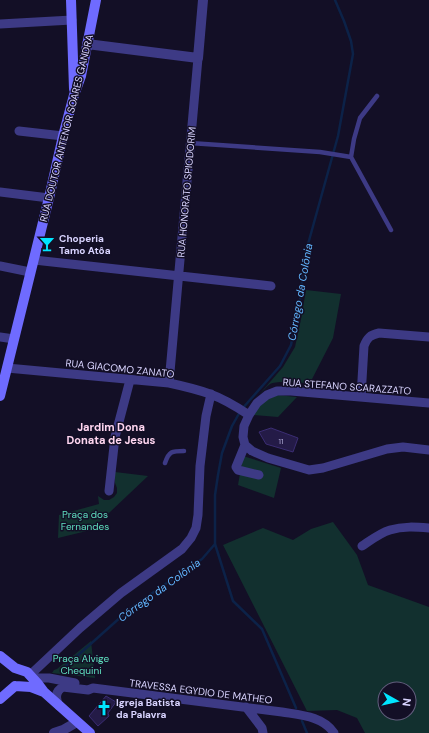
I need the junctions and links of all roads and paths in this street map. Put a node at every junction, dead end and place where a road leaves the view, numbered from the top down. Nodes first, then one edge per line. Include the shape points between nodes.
1 (71, 0) edge
2 (96, 0) edge
3 (204, 0) edge
4 (72, 23) junction
5 (0, 24) edge
6 (87, 44) junction
7 (198, 58) junction
8 (74, 95) junction
9 (377, 96) dead end
10 (19, 131) dead end
11 (63, 136) junction
12 (190, 143) junction
13 (350, 157) junction
14 (0, 192) edge
15 (49, 198) junction
16 (391, 230) dead end
17 (34, 260) junction
18 (0, 266) edge
19 (30, 272) junction
20 (179, 276) junction
21 (271, 286) dead end
22 (0, 337) edge
23 (429, 337) edge
24 (14, 339) junction
25 (7, 368) junction
26 (130, 380) junction
27 (169, 383) junction
28 (211, 394) junction
29 (0, 396) edge
30 (361, 397) junction
31 (429, 403) edge
32 (247, 413) junction
33 (245, 445) junction
34 (429, 450) edge
35 (184, 451) dead end
36 (165, 463) dead end
37 (258, 475) dead end
38 (109, 491) dead end
39 (429, 528) edge
40 (362, 546) dead end
41 (0, 656) edge
42 (15, 668) junction
43 (31, 677) junction
44 (15, 686) junction
45 (93, 688) junction
46 (44, 692) junction
47 (0, 699) edge
48 (58, 706) junction
49 (246, 707) junction
50 (77, 722) junction
51 (54, 733) edge
52 (90, 733) edge
53 (263, 733) edge
54 (334, 733) edge

1 - 4 main road
2 - 6 main road, RUA DOUTOR ANTENOR SOARES GANDRA
3 - 7 street, RUA HONORATO SPIODORIM
4 - 5 street
4 - 6 main road via 78,39
4 - 8 main road
6 - 7 street
6 - 8 main road, RUA DOUTOR ANTENOR SOARES GANDRA via 81,76
7 - 12 street, RUA HONORATO SPIODORIM
8 - 11 main road, RUA DOUTOR ANTENOR SOARES GANDRA
9 - 13 lane via 360,118
10 - 11 street
11 - 15 main road, RUA DOUTOR ANTENOR SOARES GANDRA
12 - 13 lane via 320,152
12 - 20 street, RUA HONORATO SPIODORIM
13 - 16 lane
14 - 15 street
15 - 17 main road, RUA DOUTOR ANTENOR SOARES GANDRA
17 - 19 main road, RUA DOUTOR ANTENOR SOARES GANDRA
17 - 20 street
18 - 19 street
19 - 24 main road, RUA DOUTOR ANTENOR SOARES GANDRA
20 - 21 street
20 - 27 street, RUA HONORATO SPIODORIM
22 - 24 street
23 - 30 street via 379,333 369,337 364,346
24 - 25 main road, RUA DOUTOR ANTENOR SOARES GANDRA
25 - 26 street, RUA GIACOMO ZANATO
25 - 29 main road, RUA DOUTOR ANTENOR SOARES GANDRA
26 - 27 street, RUA GIACOMO ZANATO
26 - 38 street via 115,437
27 - 28 street, RUA GIACOMO ZANATO
28 - 32 street, RUA GIACOMO ZANATO
28 - 43 street via 200,466 198,515 191,538 182,549 121,593 80,628
30 - 31 street, RUA STEFANO SCARAZZATO
30 - 32 street, RUA STEFANO SCARAZZATO via 277,391 257,402
32 - 33 street via 243,437
33 - 34 street via 268,458 309,470 387,449 403,447
33 - 37 street via 236,467 238,470
35 - 36 lane via 173,451 167,456
39 - 40 street via 391,529
41 - 42 main road
42 - 43 main road
42 - 44 main road
43 - 45 street, TRAVESSA EGYDIO DE MATHEO via 89,685
43 - 46 main road
44 - 46 main road via 31,687
44 - 47 main road
45 - 48 street, TRAVESSA EGYDIO DE MATHEO via 88,690 63,687 57,692
45 - 49 street, TRAVESSA EGYDIO DE MATHEO
46 - 48 main road
48 - 50 main road
49 - 53 street
49 - 54 street, TRAVESSA EGYDIO DE MATHEO via 307,716 325,723
50 - 51 street
50 - 52 main road

